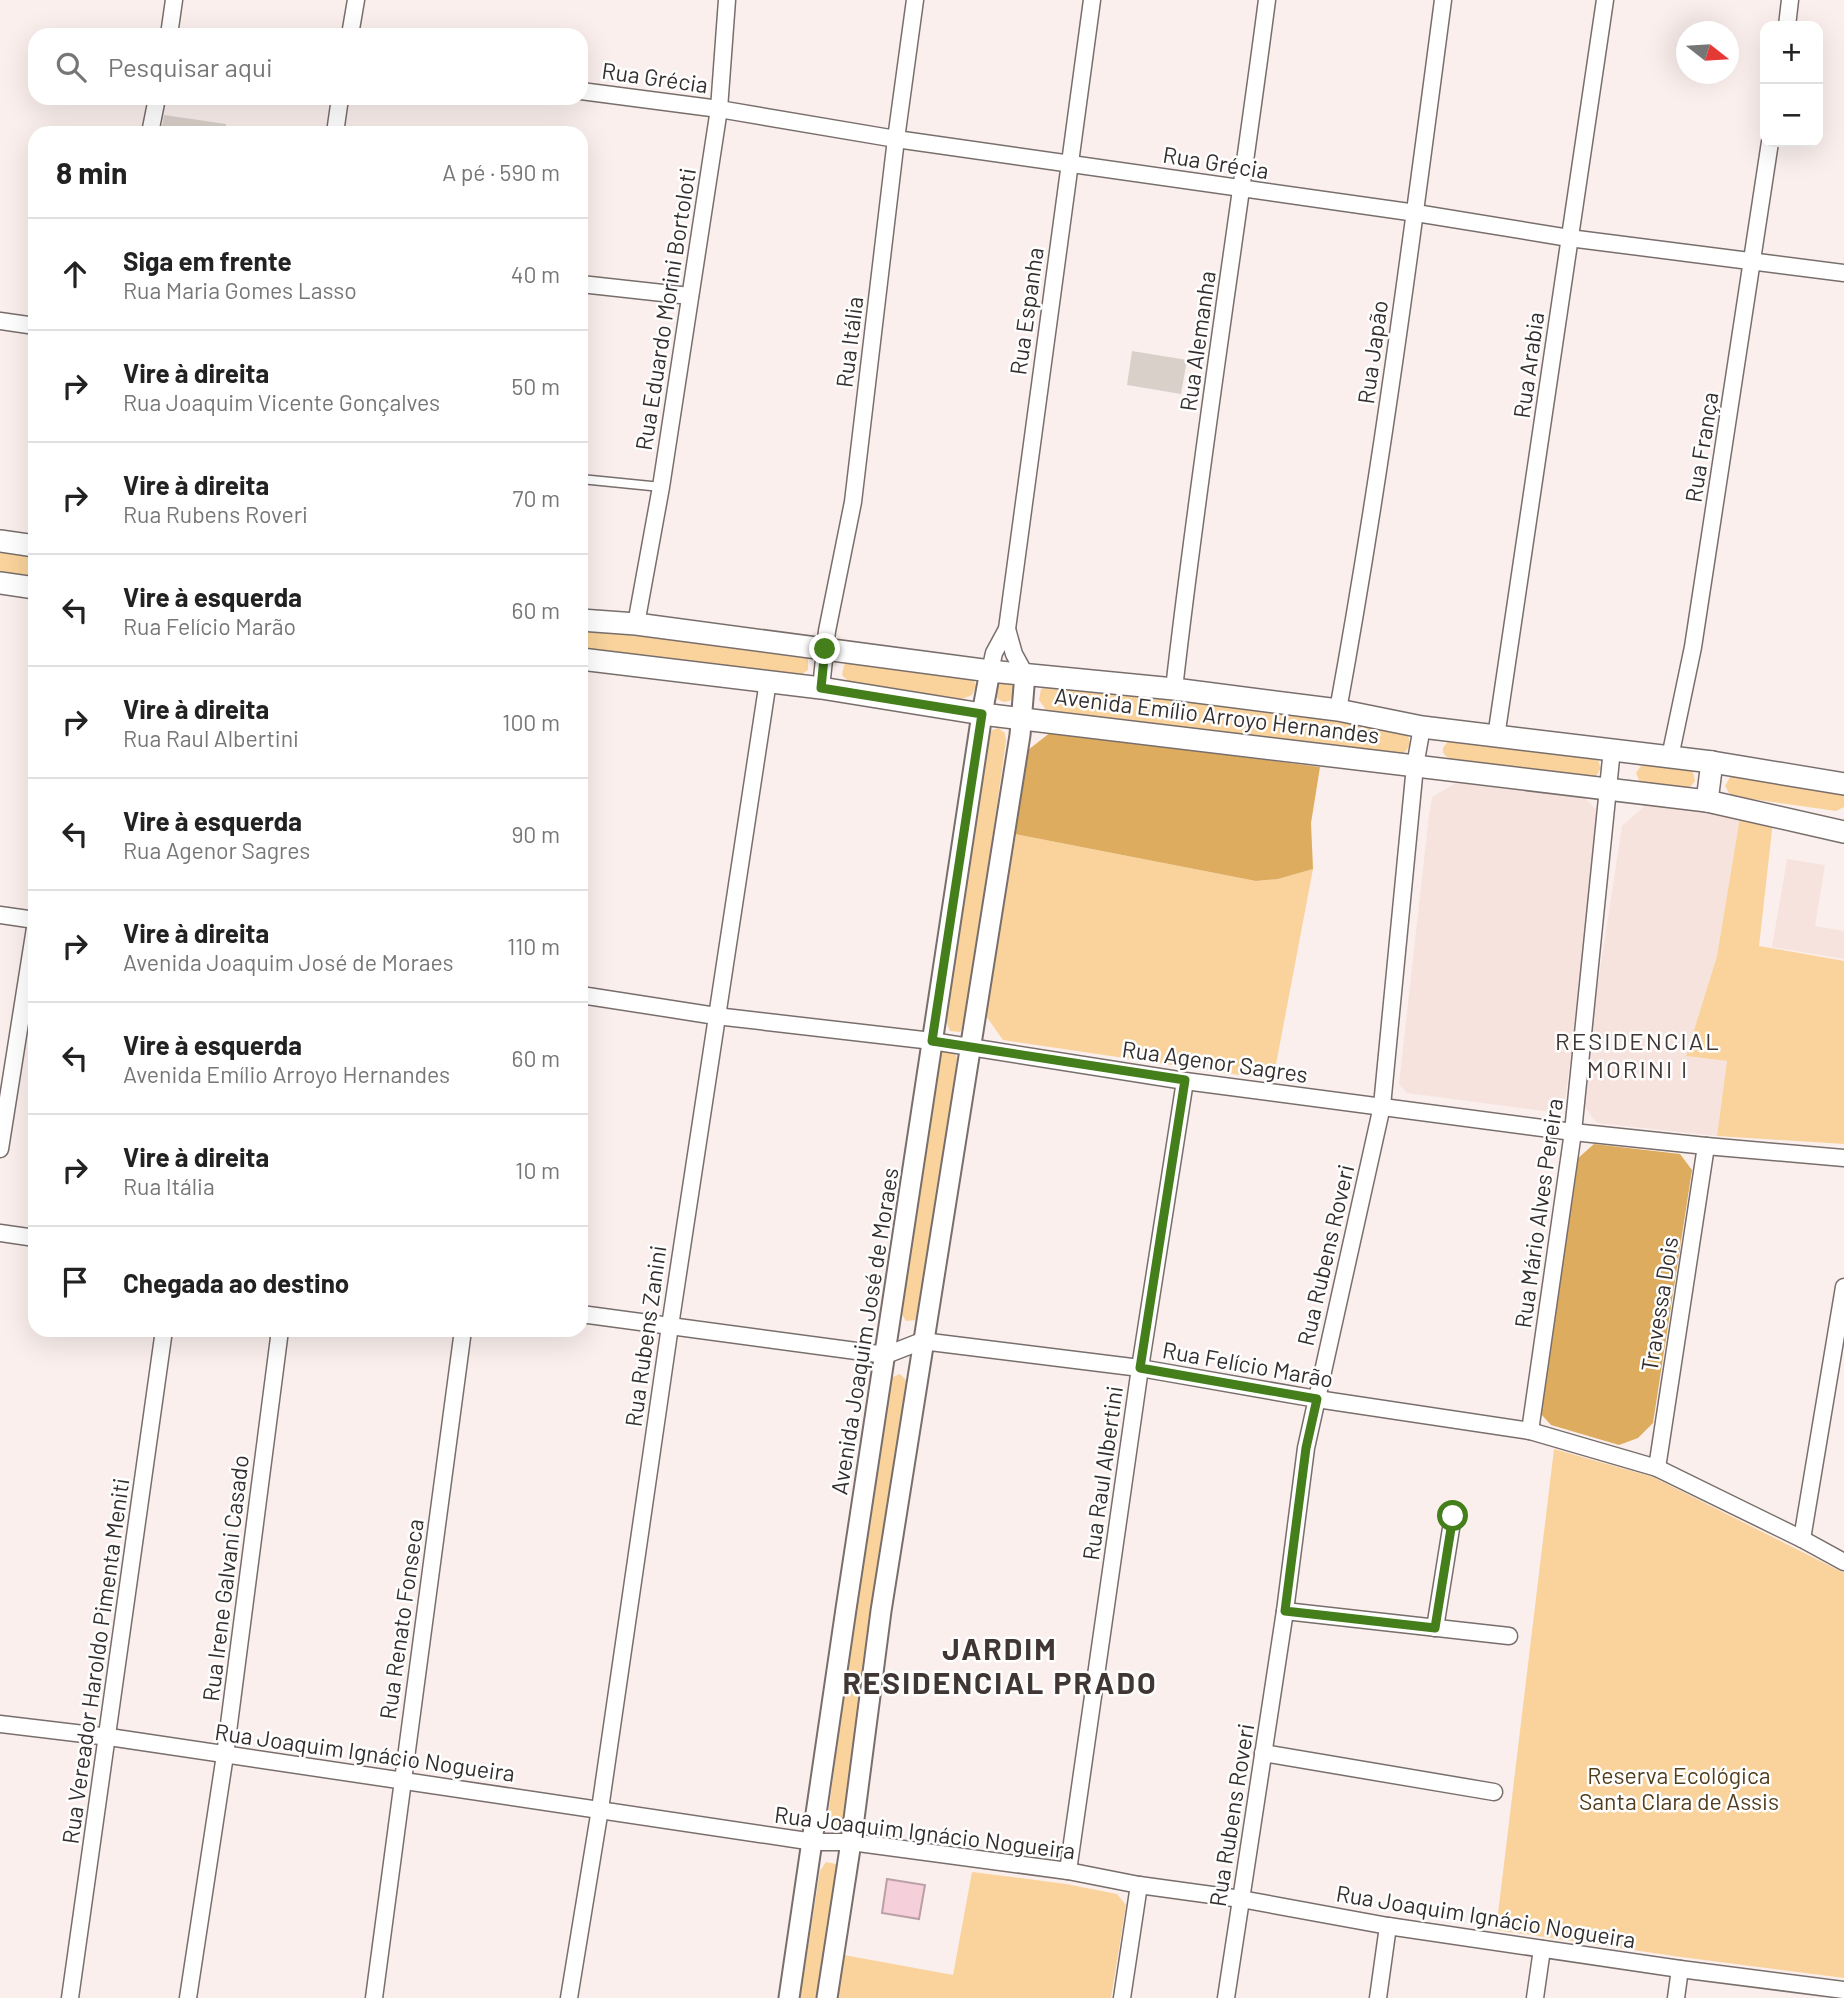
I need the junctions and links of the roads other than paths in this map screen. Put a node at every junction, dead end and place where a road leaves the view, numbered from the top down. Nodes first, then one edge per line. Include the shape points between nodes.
1 (174, 0) edge
2 (356, 0) edge
3 (727, 0) edge
4 (915, 0) edge
5 (1092, 0) edge
6 (1267, 0) edge
7 (1443, 0) edge
8 (1605, 0) edge
9 (1790, 0) edge
10 (1788, 21) edge
11 (174, 28) edge
12 (352, 28) edge
13 (588, 92) edge
14 (156, 105) edge
15 (339, 105) edge
16 (719, 109) junction
17 (151, 126) edge
18 (336, 126) edge
19 (895, 139) junction
20 (1769, 147) edge
21 (1069, 163) junction
22 (1242, 190) junction
23 (1416, 213) junction
24 (1569, 238) junction
25 (1752, 262) junction
26 (1844, 274) edge
27 (588, 285) edge
28 (690, 296) junction
29 (0, 321) edge
30 (28, 325) edge
31 (588, 480) edge
32 (661, 487) junction
33 (0, 541) edge
34 (28, 545) edge
35 (0, 583) edge
36 (28, 587) edge
37 (588, 621) edge
38 (636, 624) junction
39 (1006, 629) junction
40 (825, 649) junction
41 (588, 660) edge
42 (990, 671) junction
43 (1025, 674) junction
44 (768, 681) junction
45 (821, 688) junction
46 (1174, 689) junction
47 (1338, 710) junction
48 (982, 714) junction
49 (1022, 717) junction
50 (1422, 727) junction
51 (1496, 737) junction
52 (1612, 749) junction
53 (1670, 757) junction
54 (1712, 762) junction
55 (1416, 766) junction
56 (1844, 784) edge
57 (1607, 788) junction
58 (1707, 801) junction
59 (1844, 832) edge
60 (0, 915) edge
61 (28, 919) edge
62 (28, 972) edge
63 (588, 996) edge
64 (716, 1016) junction
65 (932, 1041) junction
66 (971, 1047) junction
67 (1185, 1080) junction
68 (1382, 1106) junction
69 (1573, 1132) junction
70 (1706, 1146) junction
71 (0, 1149) edge
72 (1844, 1158) edge
73 (0, 1233) edge
74 (28, 1237) edge
75 (1844, 1287) edge
76 (588, 1315) edge
77 (670, 1326) junction
78 (163, 1337) edge
79 (279, 1337) edge
80 (462, 1337) edge
81 (922, 1341) junction
82 (886, 1355) junction
83 (1140, 1368) junction
84 (1317, 1399) junction
85 (1530, 1431) junction
86 (1657, 1468) junction
87 (1453, 1516) dead end
88 (1802, 1539) junction
89 (1844, 1562) edge
90 (1285, 1611) junction
91 (1435, 1628) junction
92 (1509, 1636) dead end
93 (0, 1724) edge
94 (109, 1737) junction
95 (1263, 1753) junction
96 (225, 1755) junction
97 (402, 1782) junction
98 (1494, 1792) dead end
99 (600, 1809) junction
100 (814, 1842) junction
101 (851, 1842) junction
102 (1068, 1871) junction
103 (1139, 1885) junction
104 (1241, 1899) junction
105 (1388, 1926) junction
106 (1542, 1949) junction
107 (1679, 1969) junction
108 (1844, 1990) edge
109 (71, 1998) edge
110 (188, 1998) edge
111 (374, 1998) edge
112 (569, 1998) edge
113 (789, 1998) edge
114 (827, 1998) edge
115 (1122, 1998) edge
116 (1226, 1998) edge
117 (1378, 1998) edge
118 (1535, 1998) edge
119 (1676, 1998) edge

1 - 11 street
2 - 12 street
3 - 16 street, Rua Eduardo Morini Bortoloti
4 - 19 street, Rua Itália
5 - 21 street, Rua Espanha
6 - 22 street, Rua Alemanha
7 - 23 street, Rua Japão
8 - 24 street, Rua Arabia
9 - 10 street
13 - 16 street, Rua Grécia
14 - 17 street
15 - 18 street
16 - 19 street, Rua Grécia
16 - 28 street, Rua Eduardo Morini Bortoloti
19 - 21 street, Rua Grécia
19 - 40 street, Rua Itália via 853,502
20 - 25 street, Rua França
21 - 22 street, Rua Grécia
21 - 39 street, Rua Espanha
22 - 23 street, Rua Grécia
22 - 46 street, Rua Alemanha via 1192,527
23 - 24 street, Rua Grécia
23 - 47 street, Rua Japão
24 - 25 street, Rua Grécia
24 - 51 street, Rua Arabia
25 - 26 street, Rua Grécia
25 - 53 street, Rua França via 1693,647
27 - 28 street
28 - 32 street, Rua Eduardo Morini Bortoloti
29 - 30 street
31 - 32 lane
32 - 38 street, Rua Eduardo Morini Bortoloti
33 - 34 main road
35 - 36 main road
37 - 38 main road, Avenida Emílio Arroyo Hernandes
38 - 40 main road, Avenida Emílio Arroyo Hernandes
39 - 42 street, Rua Espanha
39 - 43 street, Rua Espanha
40 - 42 main road, Avenida Emílio Arroyo Hernandes
40 - 45 street, Rua Itália
41 - 44 main road, Avenida Emílio Arroyo Hernandes
42 - 43 main road, Avenida Emílio Arroyo Hernandes
42 - 48 street, Avenida Joaquim José de Moraes
43 - 46 main road, Avenida Emílio Arroyo Hernandes
43 - 49 street
44 - 45 main road, Avenida Emílio Arroyo Hernandes
44 - 64 street, Rua Rubens Zanini
45 - 48 main road, Avenida Emílio Arroyo Hernandes
46 - 47 main road, Avenida Emílio Arroyo Hernandes
47 - 50 main road, Avenida Emílio Arroyo Hernandes
48 - 49 main road, Avenida Emílio Arroyo Hernandes
48 - 65 street, Avenida Joaquim José de Moraes
49 - 55 main road, Avenida Emílio Arroyo Hernandes
49 - 66 street
50 - 51 main road, Avenida Emílio Arroyo Hernandes
50 - 55 street, Rua Rubens Roveri
51 - 52 main road, Avenida Emílio Arroyo Hernandes
52 - 53 main road, Avenida Emílio Arroyo Hernandes
52 - 57 street, Rua Mário Alves Pereira
53 - 54 main road, Avenida Emílio Arroyo Hernandes
54 - 56 main road, Avenida Emílio Arroyo Hernandes
54 - 58 main road
55 - 57 main road, Avenida Emílio Arroyo Hernandes
55 - 68 street, Rua Rubens Roveri
57 - 58 main road, Avenida Emílio Arroyo Hernandes
57 - 69 street, Rua Mário Alves Pereira
58 - 59 main road, Avenida Emílio Arroyo Hernandes
60 - 61 street
62 - 71 street
63 - 64 street, Rua Agenor Sagres
64 - 65 street, Rua Agenor Sagres
64 - 77 street, Rua Rubens Zanini
65 - 66 street, Rua Agenor Sagres
65 - 82 street, Avenida Joaquim José de Moraes
66 - 67 street, Rua Agenor Sagres
66 - 81 street
67 - 68 street, Rua Agenor Sagres
67 - 83 street, Rua Raul Albertini
68 - 69 street, Rua Agenor Sagres
68 - 84 street, Rua Rubens Roveri
69 - 70 street, Rua Agenor Sagres
69 - 85 street, Rua Mário Alves Pereira
70 - 72 street, Rua Agenor Sagres
70 - 86 street, Travessa Dois
73 - 74 street
75 - 88 street
76 - 77 street, Rua Felício Marão
77 - 82 street, Rua Felício Marão
77 - 99 street, Rua Rubens Zanini
78 - 94 street, Rua Vereador Haroldo Pimenta Meniti
79 - 96 street, Rua Irene Galvani Casado
80 - 97 street, Rua Renato Fonseca
81 - 82 street, Rua Felício Marão
81 - 83 street, Rua Felício Marão
81 - 101 street
82 - 100 street, Avenida Joaquim José de Moraes
83 - 84 street, Rua Felício Marão
83 - 102 street, Rua Raul Albertini
84 - 85 street, Rua Felício Marão
84 - 90 street, Rua Rubens Roveri via 1306,1448
85 - 86 street, Rua Felício Marão
86 - 88 street, Rua Felício Marão
87 - 91 street
88 - 89 street, Rua Felício Marão
90 - 91 street
90 - 95 street, Rua Rubens Roveri
91 - 92 street
93 - 94 street, Rua Joaquim Ignácio Nogueira
94 - 96 street, Rua Joaquim Ignácio Nogueira
94 - 109 street, Rua Vereador Haroldo Pimenta Meniti
95 - 98 street
95 - 104 street, Rua Rubens Roveri
96 - 97 street, Rua Joaquim Ignácio Nogueira
96 - 110 street, Rua Irene Galvani Casado
97 - 99 street, Rua Joaquim Ignácio Nogueira
97 - 111 street, Rua Renato Fonseca
99 - 100 street, Rua Joaquim Ignácio Nogueira
99 - 112 street, Rua Rubens Zanini
100 - 101 street, Rua Joaquim Ignácio Nogueira
100 - 113 street, Avenida Joaquim José de Moraes
101 - 102 street, Rua Joaquim Ignácio Nogueira
101 - 114 street
102 - 103 street, Rua Joaquim Ignácio Nogueira
103 - 104 street, Rua Joaquim Ignácio Nogueira
103 - 115 street
104 - 105 street, Rua Joaquim Ignácio Nogueira
104 - 116 street, Rua Rubens Roveri
105 - 106 street, Rua Joaquim Ignácio Nogueira
105 - 117 street
106 - 107 street, Rua Joaquim Ignácio Nogueira
106 - 118 street
107 - 108 street, Rua Joaquim Ignácio Nogueira
107 - 119 street

